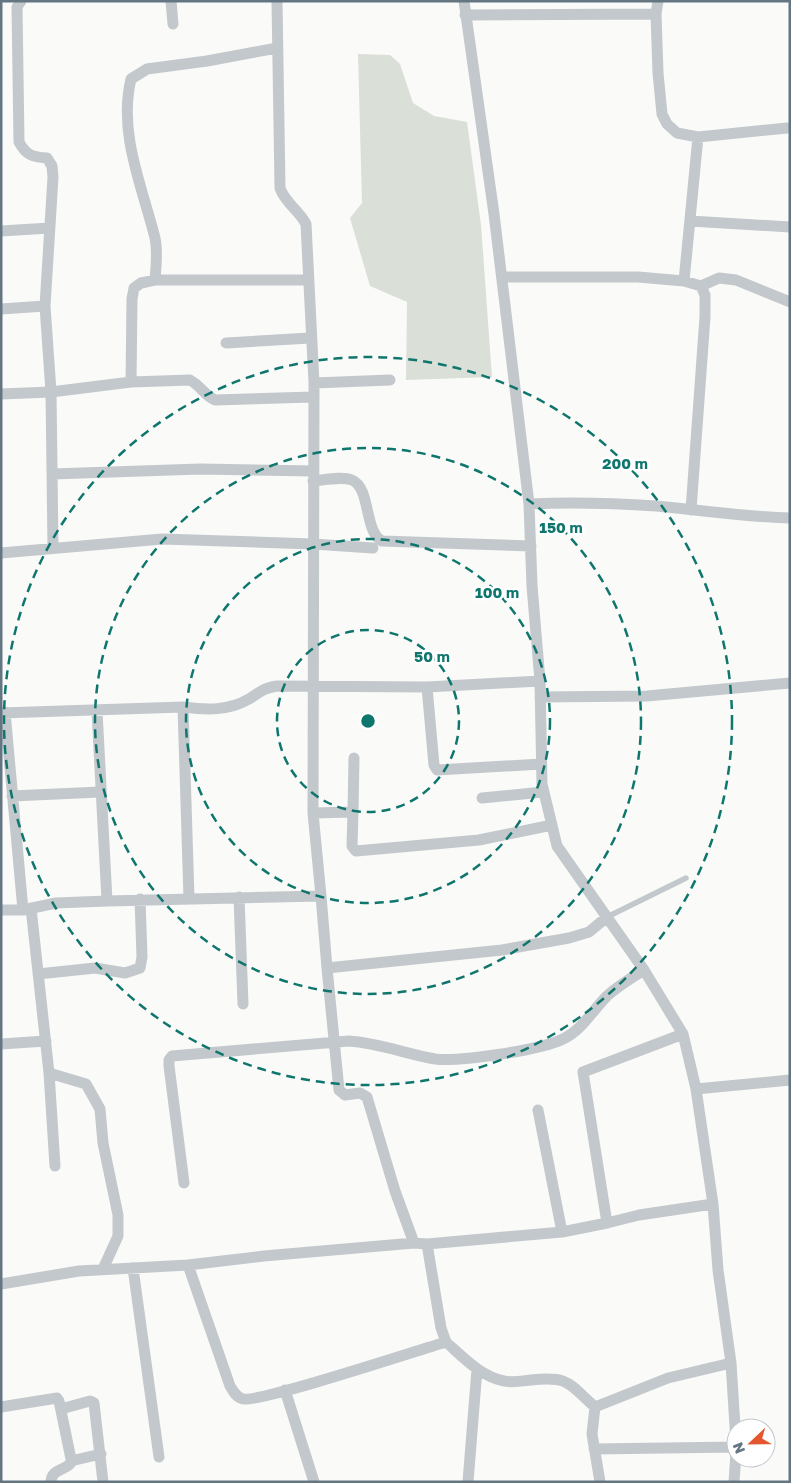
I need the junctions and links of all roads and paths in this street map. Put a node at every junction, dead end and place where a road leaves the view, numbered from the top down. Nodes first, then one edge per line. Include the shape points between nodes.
1 (21, 1) edge
2 (171, 1) edge
3 (277, 1) edge
4 (464, 1) edge
5 (658, 1) edge
6 (656, 14) junction
7 (465, 15) junction
8 (173, 24) dead end
9 (277, 48) junction
10 (787, 128) dead end
11 (698, 137) junction
12 (690, 220) junction
13 (790, 227) edge
14 (50, 228) junction
15 (1, 231) edge
16 (502, 277) junction
17 (155, 280) junction
18 (309, 280) junction
19 (684, 281) junction
20 (701, 286) junction
21 (790, 302) edge
22 (45, 306) junction
23 (1, 309) edge
24 (310, 338) junction
25 (226, 343) dead end
26 (390, 380) dead end
27 (131, 382) junction
28 (314, 383) junction
29 (51, 392) junction
30 (1, 394) edge
31 (313, 397) junction
32 (52, 474) junction
33 (313, 476) junction
34 (529, 504) junction
35 (691, 510) junction
36 (790, 518) edge
37 (313, 544) junction
38 (531, 546) junction
39 (53, 548) junction
40 (373, 548) dead end
41 (1, 553) edge
42 (540, 681) junction
43 (790, 683) edge
44 (314, 686) junction
45 (427, 687) junction
46 (540, 697) junction
47 (183, 708) junction
48 (97, 711) junction
49 (3, 713) edge
50 (354, 758) dead end
51 (541, 764) junction
52 (100, 792) junction
53 (544, 792) junction
54 (12, 796) junction
55 (482, 798) dead end
56 (352, 812) junction
57 (313, 813) junction
58 (552, 825) junction
59 (686, 878) dead end
60 (321, 896) junction
61 (239, 897) junction
62 (189, 898) junction
63 (140, 899) junction
64 (107, 901) junction
65 (27, 909) junction
66 (1, 910) edge
67 (607, 917) junction
68 (327, 968) junction
69 (644, 970) junction
70 (38, 974) junction
71 (243, 1004) dead end
72 (683, 1034) junction
73 (46, 1042) junction
74 (333, 1042) junction
75 (1, 1044) edge
76 (49, 1073) junction
77 (790, 1080) edge
78 (696, 1089) junction
79 (538, 1110) dead end
80 (55, 1166) dead end
81 (184, 1183) dead end
82 (713, 1204) junction
83 (607, 1223) junction
84 (562, 1232) junction
85 (414, 1243) junction
86 (427, 1244) junction
87 (188, 1265) junction
88 (133, 1268) junction
89 (103, 1269) junction
90 (1, 1284) edge
91 (446, 1342) junction
92 (730, 1363) junction
93 (477, 1369) junction
94 (285, 1390) junction
95 (1, 1407) edge
96 (595, 1407) junction
97 (61, 1409) junction
98 (734, 1418) edge
99 (726, 1447) edge
100 (594, 1449) junction
101 (101, 1454) junction
102 (159, 1456) dead end
103 (73, 1460) junction
104 (735, 1468) edge
105 (51, 1482) edge
106 (103, 1482) edge
107 (314, 1482) edge
108 (468, 1482) edge
109 (600, 1482) edge
110 (734, 1482) edge

1 - 14 street via 17,8 19,142 24,152 32,157 47,158 52,166
2 - 8 street
3 - 9 street
4 - 7 street
5 - 6 street
6 - 7 street
6 - 11 street via 662,114 666,124 677,133
7 - 16 street
9 - 17 street via 147,69 131,79 127,122 139,188 155,238
9 - 18 street via 280,188 283,197 300,213 306,224
10 - 11 street
11 - 12 street
12 - 13 street
12 - 19 street
14 - 15 street
14 - 22 street
16 - 19 street via 638,277
16 - 34 street
17 - 18 street
17 - 27 street via 134,288
18 - 24 street
19 - 20 street
20 - 21 street via 719,278 736,280
20 - 35 street via 705,295 705,317
22 - 23 street
22 - 29 street
24 - 25 street
24 - 28 street
26 - 28 street
27 - 29 street
27 - 31 street via 190,380 199,385 205,396 215,400
28 - 31 street
29 - 30 street
29 - 32 street
31 - 33 street
32 - 33 street via 200,469
32 - 39 street
33 - 37 street
33 - 38 street via 354,481 360,489 374,534 382,541
34 - 35 street via 600,503
34 - 38 street
35 - 36 street
37 - 39 street via 162,540
37 - 40 street
37 - 44 street
38 - 42 street
39 - 41 street
42 - 45 street
42 - 46 street
43 - 46 street via 647,696
44 - 45 street
44 - 47 street via 261,689 232,706 213,710
44 - 57 street
45 - 51 street via 437,770
46 - 51 street
47 - 48 street
47 - 62 street
48 - 49 street
48 - 52 street
49 - 54 street
50 - 56 street
51 - 53 street
52 - 54 street
52 - 64 street
53 - 55 street
53 - 58 street
54 - 65 street
56 - 57 street
56 - 58 street via 352,846 356,851 479,840
57 - 60 street
58 - 67 street via 557,846
59 - 67 lane
60 - 61 street
60 - 68 street
61 - 62 street
61 - 71 street
62 - 63 street
63 - 64 street
63 - 70 street via 140,968 125,972 96,968
64 - 65 street via 56,903
65 - 66 street
65 - 70 street
67 - 68 street via 589,932 569,938 502,950
67 - 69 street
68 - 74 street
69 - 72 street
69 - 74 street via 606,997 577,1030 548,1044 448,1060 369,1043
70 - 73 street
72 - 78 street
72 - 83 street via 583,1072
73 - 75 street
73 - 76 street
74 - 81 street via 172,1056 169,1066
74 - 85 street via 341,1094 360,1093 368,1097
76 - 80 street
76 - 89 street via 86,1084 100,1109 103,1142 118,1215 118,1236
77 - 78 street
78 - 82 street
79 - 84 street
82 - 83 street
82 - 92 street
83 - 84 street
84 - 86 street
85 - 86 street
85 - 87 street
86 - 91 street
87 - 88 street
87 - 94 street via 230,1386 236,1395 252,1399
88 - 89 street
88 - 102 street
89 - 90 street
91 - 93 street
91 - 94 street
92 - 96 street via 668,1378
92 - 98 street
93 - 96 street via 504,1381 559,1379
93 - 108 street
94 - 107 street
95 - 97 street via 52,1397 59,1401
96 - 100 street
97 - 101 street via 90,1401 94,1403
97 - 103 street
99 - 100 street
100 - 109 street
101 - 103 street
101 - 106 street
103 - 105 street via 51,1476
104 - 110 street

